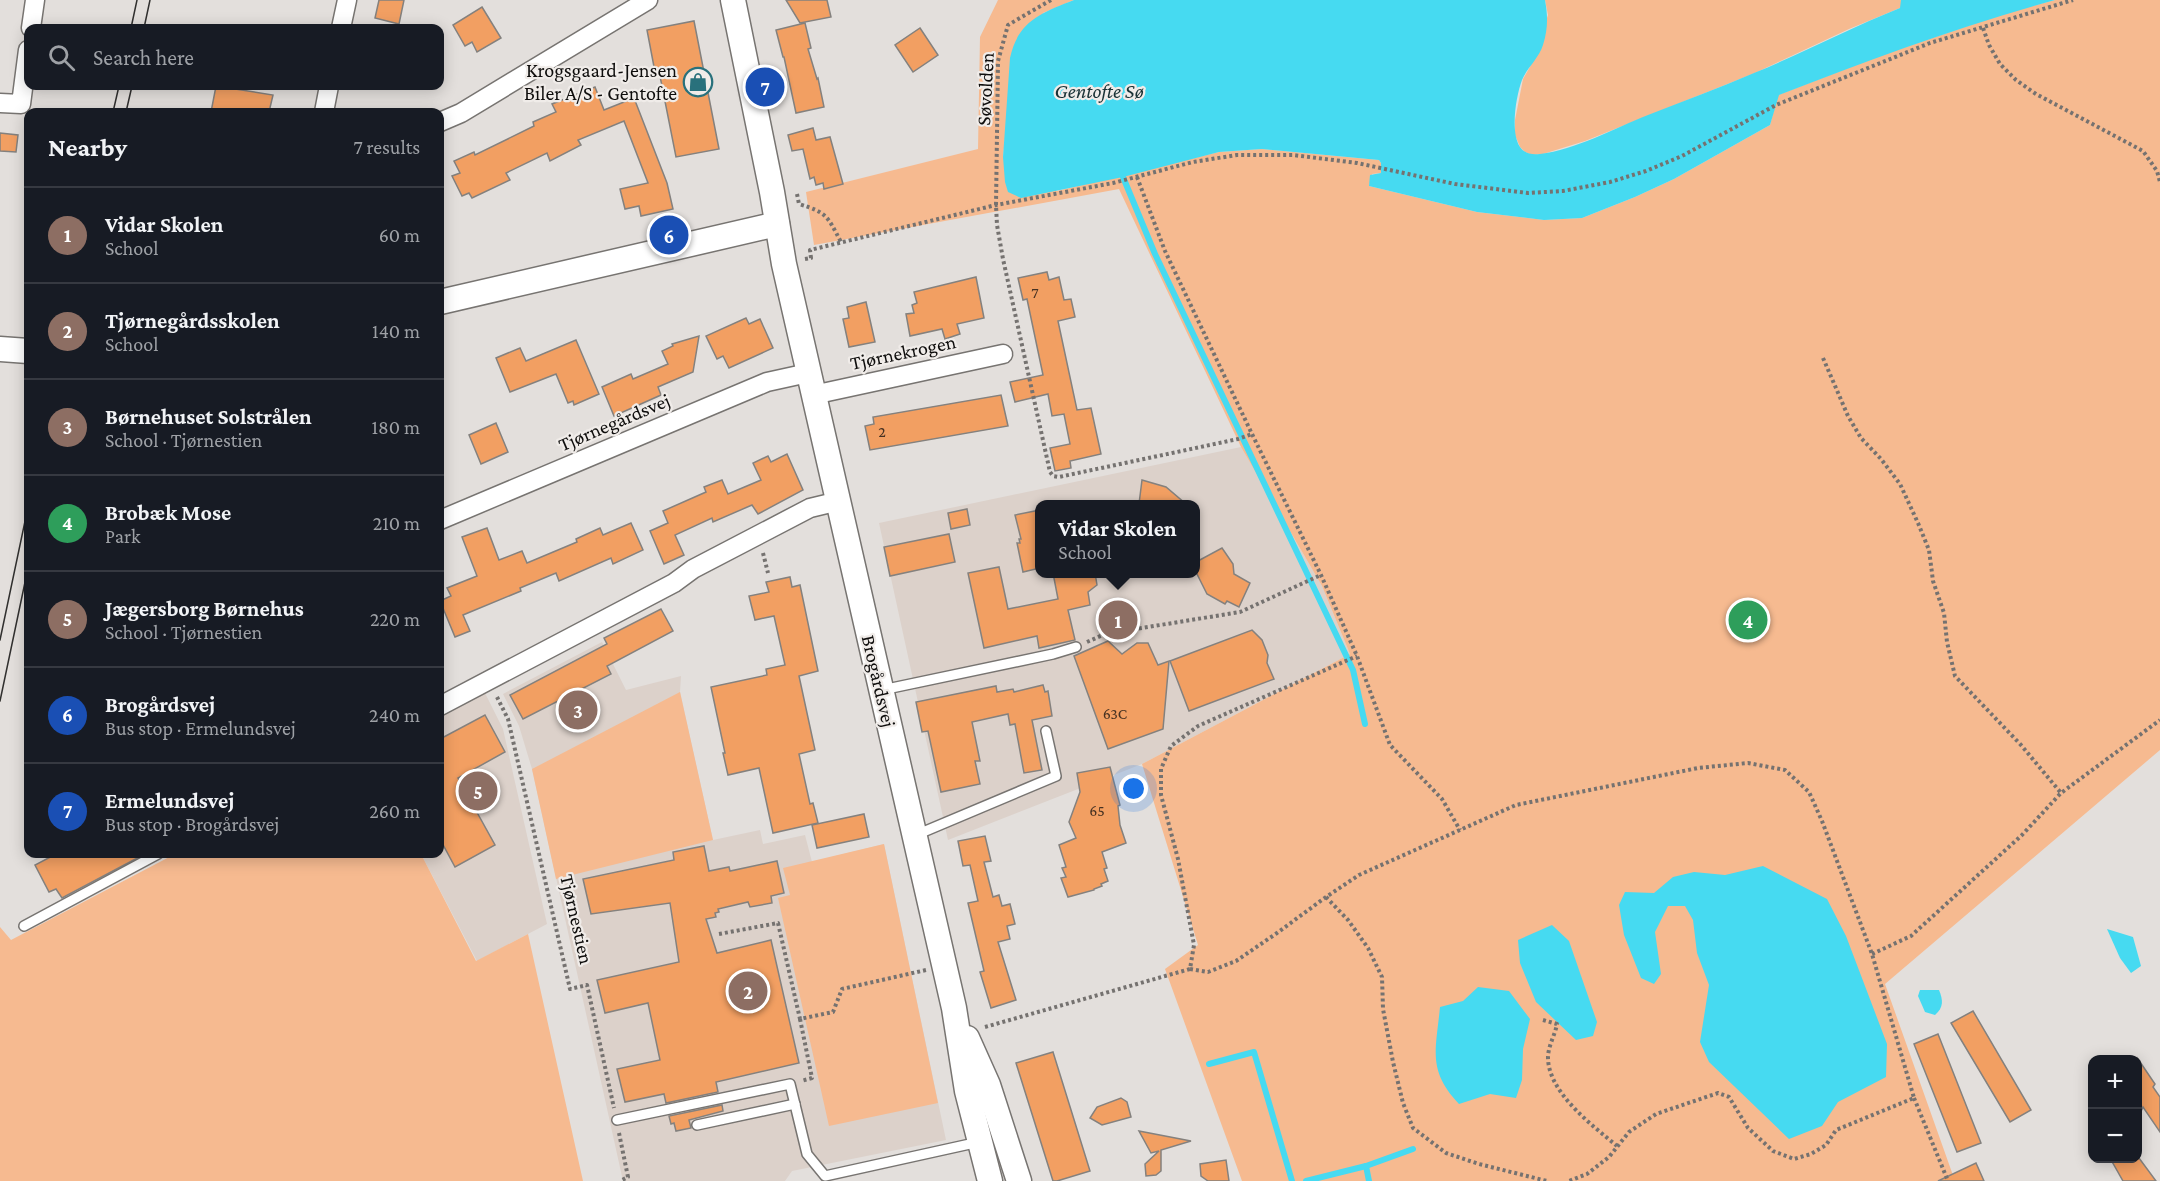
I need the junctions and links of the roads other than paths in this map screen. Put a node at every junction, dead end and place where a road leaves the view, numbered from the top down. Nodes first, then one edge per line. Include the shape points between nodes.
1 (35, 0) edge
2 (347, 0) edge
3 (648, 0) edge
4 (733, 0) edge
5 (32, 24) edge
6 (342, 24) edge
7 (24, 81) edge
8 (328, 90) edge
9 (0, 103) edge
10 (325, 108) edge
11 (444, 120) edge
12 (777, 224) junction
13 (444, 301) edge
14 (0, 349) edge
15 (24, 351) edge
16 (1003, 354) dead end
17 (811, 384) junction
18 (839, 501) junction
19 (444, 518) edge
20 (1076, 647) road end
21 (881, 690) junction
22 (444, 704) edge
23 (1046, 731) dead end
24 (914, 836) junction
25 (151, 858) edge
26 (24, 926) dead end
27 (954, 1008) junction
28 (795, 1104) junction
29 (616, 1120) road end
30 (697, 1125) dead end
31 (1005, 1135) junction
32 (980, 1142) junction
33 (990, 1181) edge
34 (1019, 1181) edge

1 - 5 street
2 - 6 street
3 - 11 street
4 - 12 street, Brogårdsvej
7 - 9 street via 21,104
8 - 10 street
12 - 13 street
12 - 17 street, Brogårdsvej
14 - 15 street
16 - 17 street, Tjørnekrogen
17 - 18 street, Brogårdsvej
17 - 19 street, Tjørnegårdsvej via 767,382
18 - 21 street, Brogårdsvej
18 - 22 street via 810,508
20 - 21 lane
21 - 24 street, Brogårdsvej
23 - 24 lane via 1056,776
24 - 27 street, Brogårdsvej
25 - 26 lane
27 - 31 street, Brogårdsvej
27 - 32 street, Brogårdsvej via 967,1091
28 - 29 lane via 790,1084
28 - 30 lane
28 - 32 lane via 807,1154 825,1176
31 - 32 street
31 - 34 street, Brogårdsvej
32 - 33 street, Brogårdsvej

